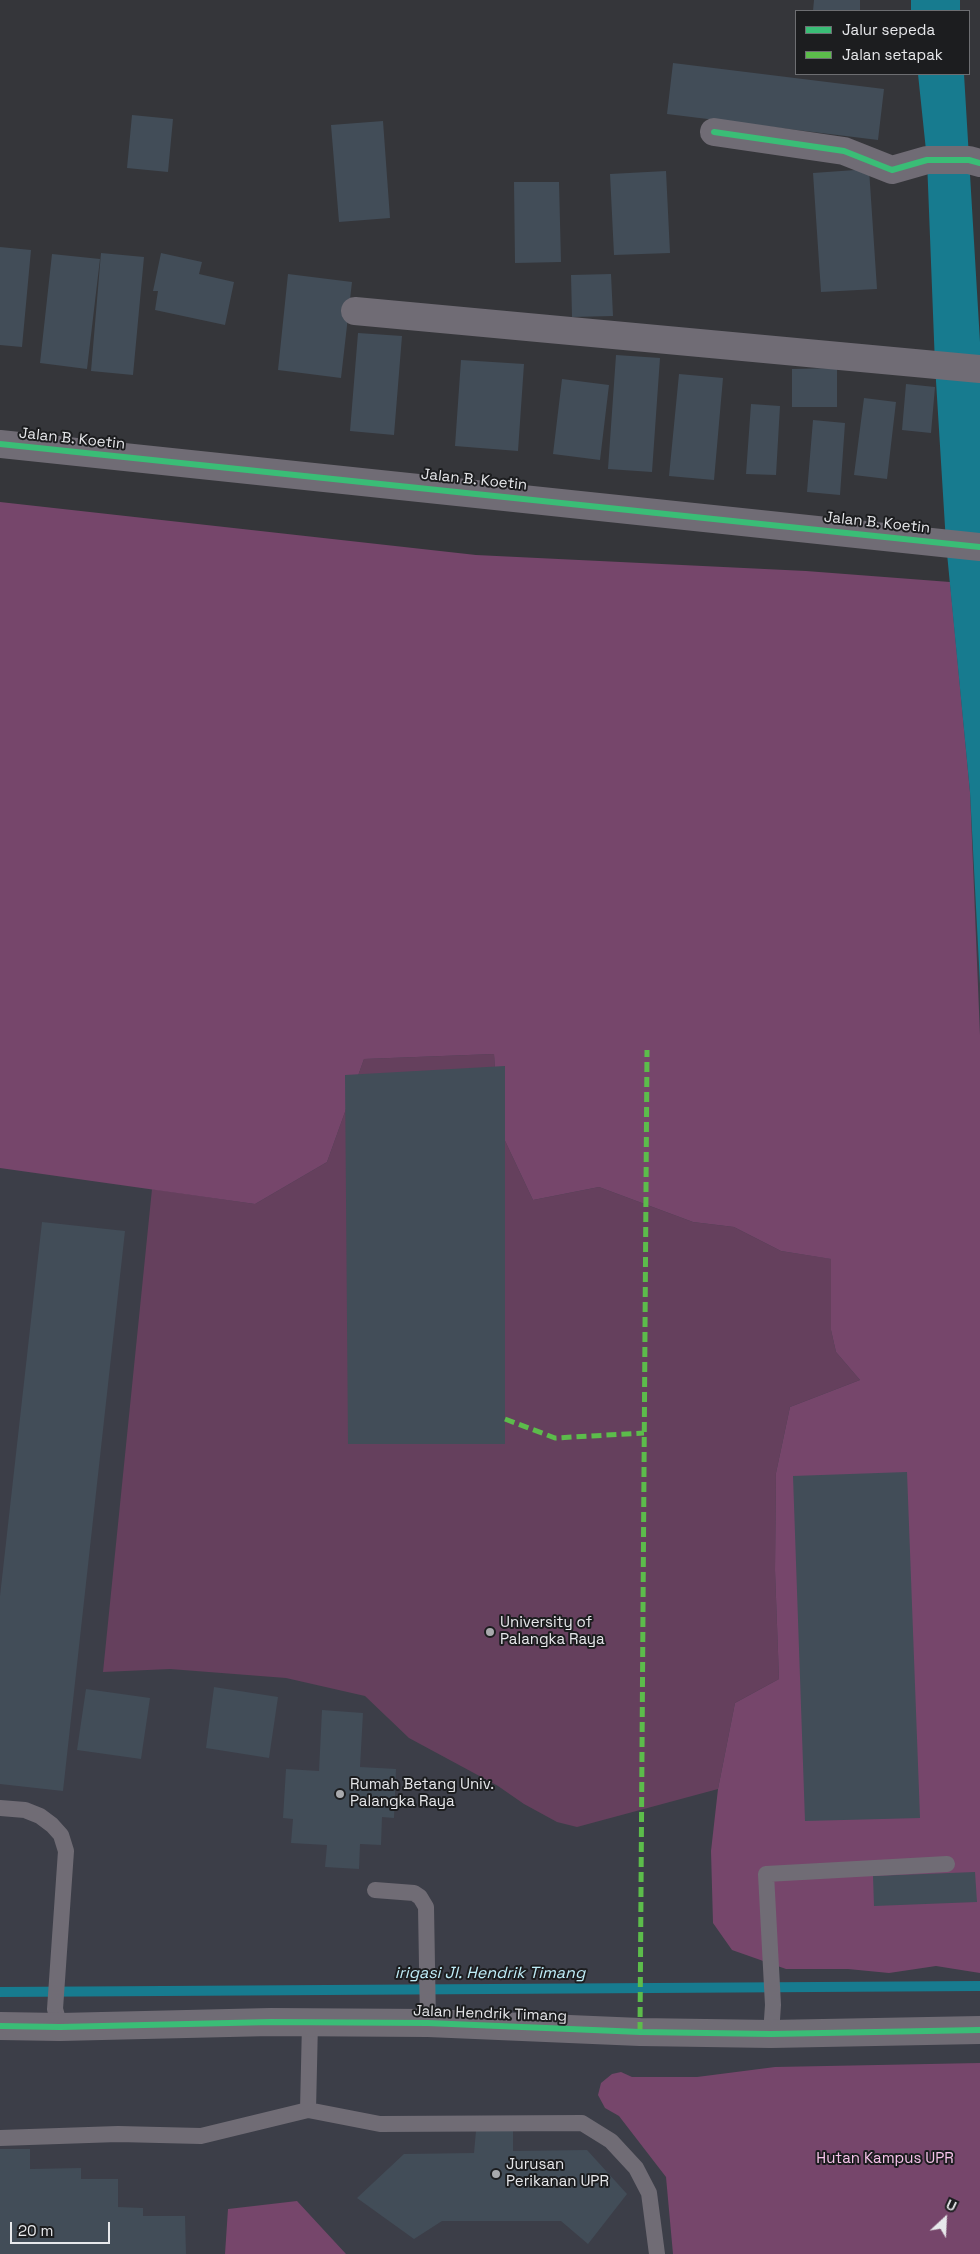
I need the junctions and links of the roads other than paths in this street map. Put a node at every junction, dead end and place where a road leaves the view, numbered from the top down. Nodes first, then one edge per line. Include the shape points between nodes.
1 (714, 132) dead end
2 (975, 161) edge
3 (354, 311) dead end
4 (980, 369) edge
5 (0, 444) edge
6 (980, 547) edge
7 (0, 1808) edge
8 (946, 1864) dead end
9 (375, 1890) dead end
10 (427, 2015) junction
11 (58, 2018) junction
12 (310, 2022) junction
13 (0, 2026) edge
14 (980, 2030) edge
15 (771, 2034) junction
16 (308, 2110) junction
17 (0, 2138) edge
18 (657, 2254) edge

1 - 2 street via 844,151 892,170 927,160
3 - 4 street
5 - 6 street, Jalan B. Koetin
7 - 11 lane via 25,1810 40,1816 61,1835 66,1851
8 - 15 lane via 766,1874 772,1972
9 - 10 lane via 414,1892 426,1907
10 - 12 street, Jalan Hendrik Timang
10 - 15 street, Jalan Hendrik Timang via 640,2032
11 - 12 street, Jalan Hendrik Timang
11 - 13 street, Jalan Hendrik Timang
12 - 16 lane
14 - 15 street, Jalan Hendrik Timang
16 - 17 lane via 201,2136 118,2134
16 - 18 lane via 380,2124 582,2123 611,2141 636,2168 649,2193

